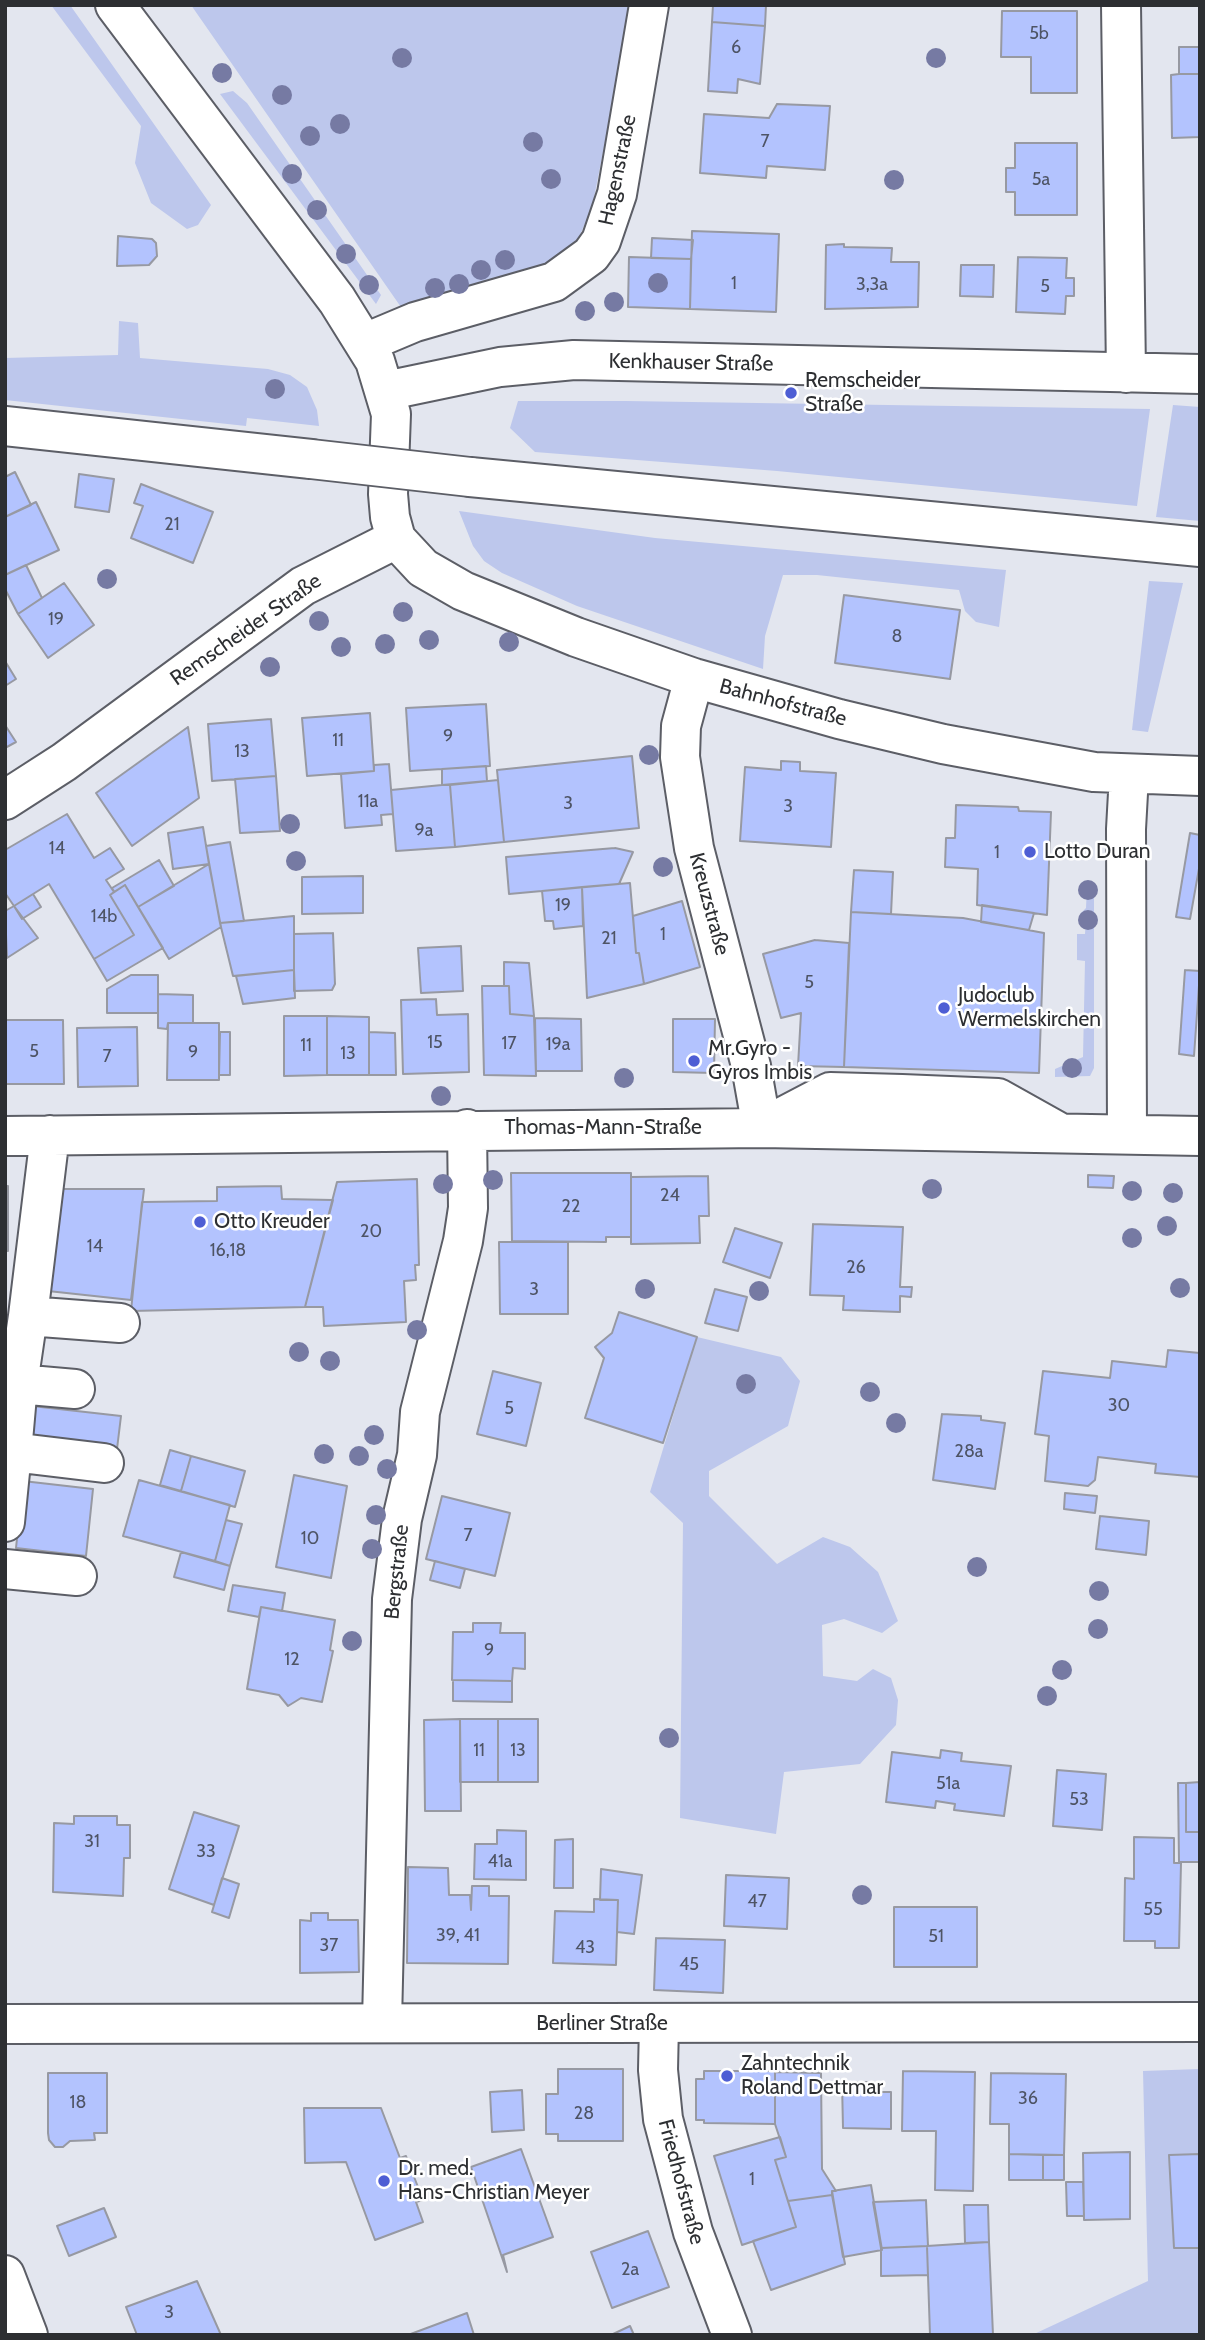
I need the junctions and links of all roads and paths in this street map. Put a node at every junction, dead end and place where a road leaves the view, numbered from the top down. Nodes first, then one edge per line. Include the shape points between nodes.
1 (115, 5) edge
2 (649, 5) edge
3 (1121, 5) edge
4 (365, 344) junction
5 (1126, 373) junction
6 (1200, 374) edge
7 (385, 391) junction
8 (5, 426) edge
9 (396, 539) junction
10 (1183, 546) edge
11 (694, 678) junction
12 (1129, 775) junction
13 (1200, 776) edge
14 (5, 800) edge
15 (762, 1128) junction
16 (467, 1129) junction
17 (1059, 1133) junction
18 (1127, 1134) junction
19 (27, 1135) edge
20 (1200, 1136) edge
21 (1200, 1160) edge
22 (5, 1278) edge
23 (28, 1316) junction
24 (120, 1323) dead end
25 (18, 1384) junction
26 (75, 1389) dead end
27 (12, 1452) junction
28 (104, 1463) dead end
29 (5, 1522) edge
30 (5, 1569) edge
31 (77, 1576) dead end
32 (382, 2022) junction
33 (1200, 2022) edge
34 (5, 2024) edge
35 (659, 2024) junction
36 (5, 2275) edge
37 (28, 2335) edge
38 (732, 2335) edge

1 - 4 street
2 - 4 street, Hagenstraße via 610,218 591,255 554,282 415,322
3 - 5 street
4 - 7 street
5 - 6 street, Kenkhauser Straße
5 - 7 street, Kenkhauser Straße via 574,360 500,367
7 - 9 street via 393,431 388,494
8 - 10 street, bridge via 470,477
9 - 11 street, Bahnhofstraße via 424,568 463,591
9 - 14 street, Remscheider Straße via 303,586 64,762
11 - 12 street, Bahnhofstraße via 943,744
11 - 15 street, Kreuzstraße via 681,726 680,757 694,848 751,1066
12 - 13 street, Bahnhofstraße
12 - 18 street
15 - 16 street, Thomas-Mann-Straße
15 - 17 street, Thomas-Mann-Straße
16 - 19 street, Thomas-Mann-Straße
16 - 32 street, Bergstraße via 468,1208 463,1241 420,1412 418,1455 402,1519 392,1599
17 - 18 street, Thomas-Mann-Straße
17 - 21 street via 1100,1156
18 - 20 street, Thomas-Mann-Straße
19 - 22 street via 13,1269
19 - 23 street
23 - 24 street
23 - 25 street
25 - 26 street
25 - 27 street
27 - 28 street
27 - 29 street
30 - 31 street
32 - 34 street, Berliner Straße
32 - 35 street, Berliner Straße
33 - 35 street, Berliner Straße
35 - 38 street, Friedhofstraße via 657,2070 663,2119 693,2232
36 - 37 street

